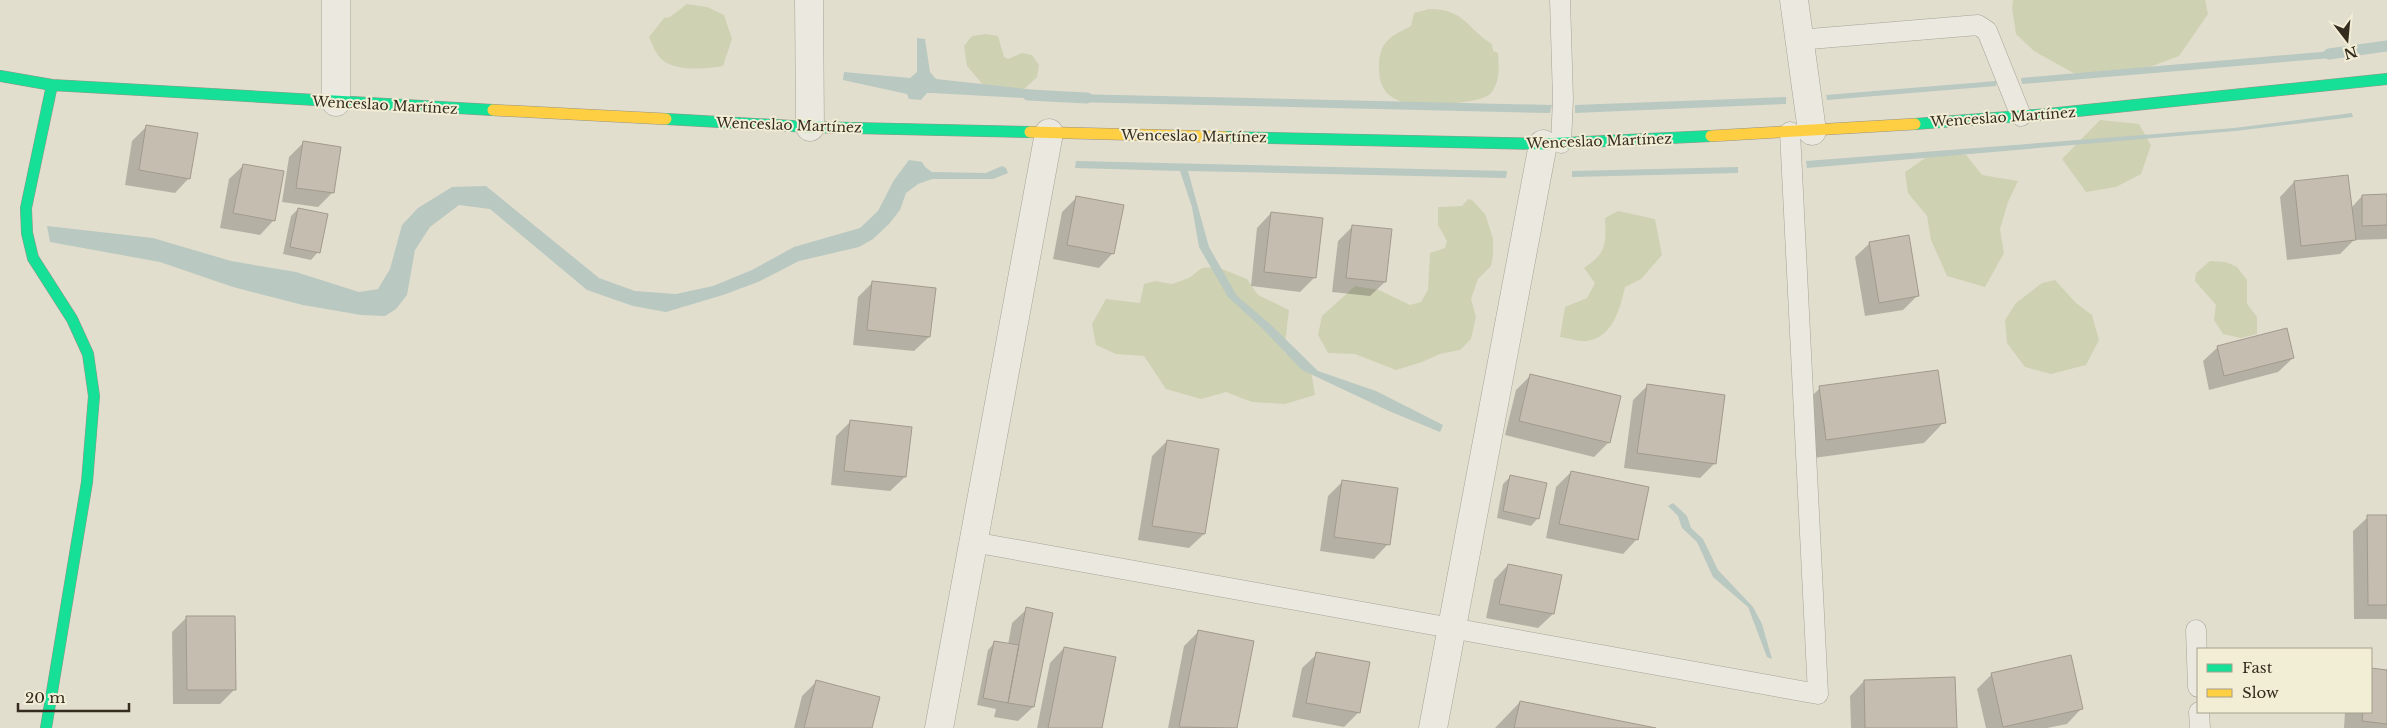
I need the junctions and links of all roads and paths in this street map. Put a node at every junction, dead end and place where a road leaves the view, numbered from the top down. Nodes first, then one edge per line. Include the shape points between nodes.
1 (336, 0) edge
2 (809, 0) edge
3 (1560, 0) edge
4 (1794, 0) edge
5 (1798, 40) junction
6 (0, 76) edge
7 (2387, 79) edge
8 (52, 85) junction
9 (336, 102) junction
10 (2021, 116) junction
11 (810, 127) junction
12 (1801, 132) junction
13 (1049, 133) junction
14 (1552, 144) junction
15 (973, 542) junction
16 (1452, 627) junction
17 (2196, 630) dead end
18 (2197, 658) edge
19 (2199, 713) edge
20 (46, 728) edge
21 (939, 728) edge
22 (1433, 728) edge
23 (2200, 728) edge

1 - 9 street
2 - 11 street
3 - 14 lane via 1563,99
4 - 5 street
5 - 10 lane via 1978,25 1987,31
5 - 12 street
6 - 8 main road, Wenceslao Martínez
7 - 10 main road, Wenceslao Martínez
8 - 9 main road, Wenceslao Martínez
8 - 20 main road via 26,208 27,233 34,258 72,319 88,354 94,396 81,518
9 - 11 main road, Wenceslao Martínez
10 - 12 main road, Wenceslao Martínez
11 - 13 main road, Wenceslao Martínez
12 - 14 main road, Wenceslao Martínez
12 - 16 lane via 1818,694
13 - 14 main road, Wenceslao Martínez
13 - 15 street
14 - 16 street
15 - 16 lane
15 - 21 street
16 - 22 street
17 - 18 lane
19 - 23 lane

